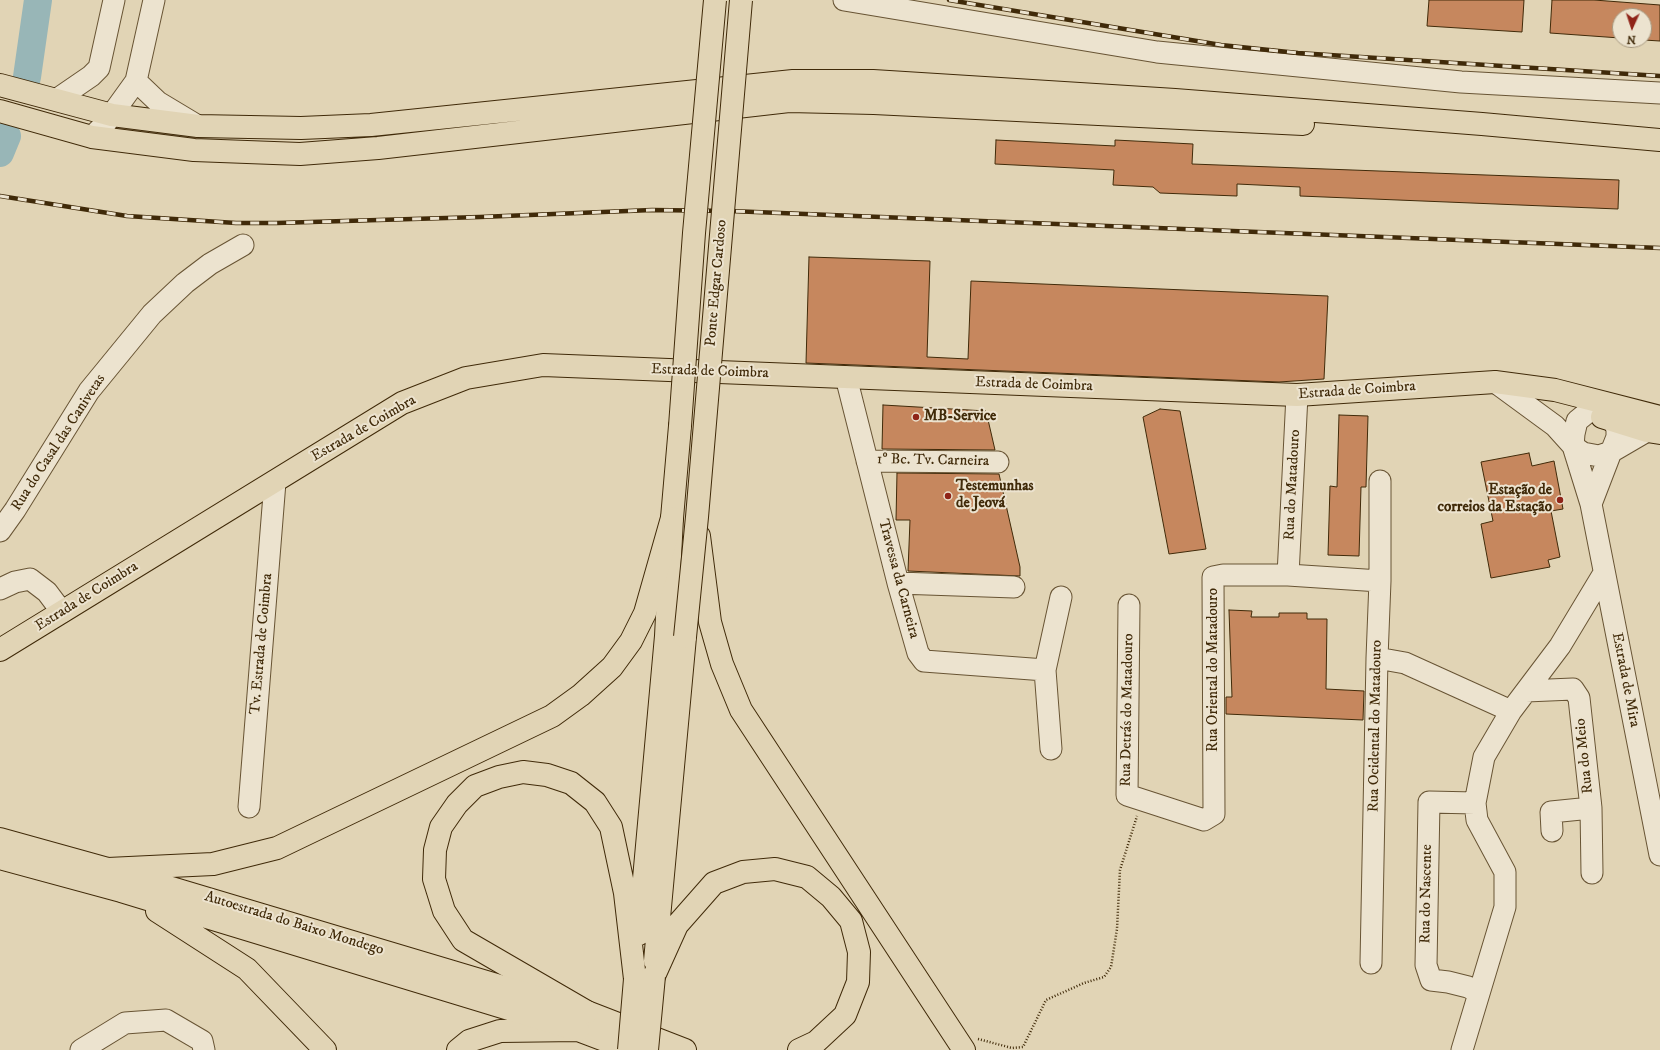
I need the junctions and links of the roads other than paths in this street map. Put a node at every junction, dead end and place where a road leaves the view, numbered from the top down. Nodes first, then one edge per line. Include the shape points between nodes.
1 (114, 0) edge
2 (154, 0) edge
3 (715, 0) edge
4 (741, 0) edge
5 (844, 0) edge
6 (136, 81) junction
7 (0, 85) edge
8 (1660, 93) edge
9 (56, 100) junction
10 (0, 111) edge
11 (112, 115) junction
12 (198, 126) junction
13 (92, 138) junction
14 (1660, 141) edge
15 (243, 246) dead end
16 (846, 377) junction
17 (1495, 382) junction
18 (1297, 395) junction
19 (1602, 412) junction
20 (1656, 427) edge
21 (1573, 446) junction
22 (1611, 452) junction
23 (867, 461) junction
24 (998, 462) dead end
25 (1380, 480) dead end
26 (275, 482) junction
27 (1591, 504) junction
28 (697, 517) junction
29 (672, 518) junction
30 (0, 531) edge
31 (1604, 573) junction
32 (1288, 575) junction
33 (1380, 581) junction
34 (898, 583) junction
35 (1014, 587) dead end
36 (0, 588) edge
37 (1061, 598) dead end
38 (1129, 605) dead end
39 (62, 612) junction
40 (675, 637) junction
41 (0, 650) edge
42 (1377, 658) junction
43 (1045, 670) junction
44 (1526, 691) junction
45 (1511, 711) junction
46 (1050, 749) dead end
47 (1475, 803) junction
48 (249, 807) dead end
49 (1591, 808) junction
50 (1214, 814) joint
51 (1552, 831) dead end
52 (0, 839) edge
53 (1660, 856) edge
54 (0, 858) edge
55 (108, 869) junction
56 (1592, 873) dead end
57 (120, 892) junction
58 (1371, 963) dead end
59 (644, 978) junction
60 (1479, 993) junction
61 (582, 1021) junction
62 (971, 1044) edge
63 (81, 1050) edge
64 (204, 1050) edge
65 (325, 1050) edge
66 (458, 1050) edge
67 (630, 1050) edge
68 (647, 1050) edge
69 (685, 1050) edge
70 (799, 1050) edge
71 (1462, 1050) edge

1 - 9 street via 99,68
2 - 6 street
3 - 29 main road, Ponte Edgar Cardoso, bridge
4 - 28 main road, Ponte Edgar Cardoso, bridge
5 - 8 street via 1157,52 1461,82
6 - 11 street
6 - 12 street via 158,102
7 - 9 main road
9 - 11 main road
10 - 13 main road
11 - 12 main road
11 - 13 street
12 - 14 main road via 370,126 793,81 873,81 1175,100
13 - 14 main road via 194,150 300,154 378,148 790,101
15 - 30 street, Rua do Casal das Canivetas via 210,264 152,314 89,391
16 - 18 main road, Estrada de Coimbra
16 - 23 street, Travessa da Carneira
16 - 26 main road, Estrada de Coimbra via 543,366 466,378 402,403
17 - 18 main road, Estrada de Coimbra
17 - 19 main road, Estrada de Coimbra via 1555,390
17 - 21 street via 1555,426
18 - 32 street, Rua do Matadouro
19 - 20 main road, Estrada de Coimbra
19 - 21 street via 1582,415 1575,426
19 - 22 street via 1617,429 1617,437
20 - 22 street
21 - 22 street via 1583,453 1599,456
21 - 27 street, Estrada de Mira
22 - 27 street
23 - 24 street, 1º Bc. Tv. Carneira
23 - 34 street, Travessa da Carneira
25 - 33 street, Rua Ocidental do Matadouro
26 - 39 main road, Estrada de Coimbra
26 - 48 street, Tv. Estrada de Coimbra
27 - 31 street, Estrada de Mira
28 - 40 main road, Ponte Edgar Cardoso, bridge
28 - 62 main road, bridge via 710,622 722,664 740,710
29 - 40 main road, Ponte Edgar Cardoso
29 - 55 main road via 645,613 631,641 612,667 581,695 552,716 277,848 213,864
31 - 44 street via 1560,646
31 - 53 street, Estrada de Mira
32 - 33 street
32 - 50 street, Rua Oriental do Matadouro via 1213,576
33 - 42 street, Rua Ocidental do Matadouro
34 - 35 street
34 - 43 street, Travessa da Carneira via 918,653 924,661
36 - 39 street via 30,579 47,592
37 - 43 street
38 - 50 street, Rua Detrás do Matadouro via 1127,795 1204,820
39 - 41 main road, Estrada de Coimbra
40 - 59 main road
42 - 45 street via 1405,664
42 - 58 street, Rua Ocidental do Matadouro
43 - 46 street
44 - 45 street
44 - 49 street, Rua do Meio via 1576,691 1579,698
45 - 47 street via 1484,757
47 - 60 street via 1478,820 1505,872 1505,907
47 - 60 street, Rua do Nascente via 1429,802 1426,965 1431,980 1468,987
49 - 51 street via 1551,812
49 - 56 street, Rua do Meio
52 - 55 main road, Autoestrada do Baixo Mondego
54 - 57 main road, Autoestrada do Baixo Mondego
55 - 61 main road, Autoestrada do Baixo Mondego
57 - 61 main road, Autoestrada do Baixo Mondego
57 - 65 main road via 166,916 247,969
59 - 61 main road via 611,827 595,802 571,783 546,775 523,772 475,786 457,804 441,827 435,850 434,879 444,910 463,940
59 - 67 main road, bridge
59 - 68 main road, bridge
59 - 70 main road via 677,925 714,883 743,872 775,870 807,877 831,897 851,921 860,952 858,982 845,1015 816,1042
60 - 71 street
61 - 66 main road via 500,1031 469,1041
61 - 67 main road
61 - 69 main road
63 - 64 street via 126,1023 166,1020 202,1041

